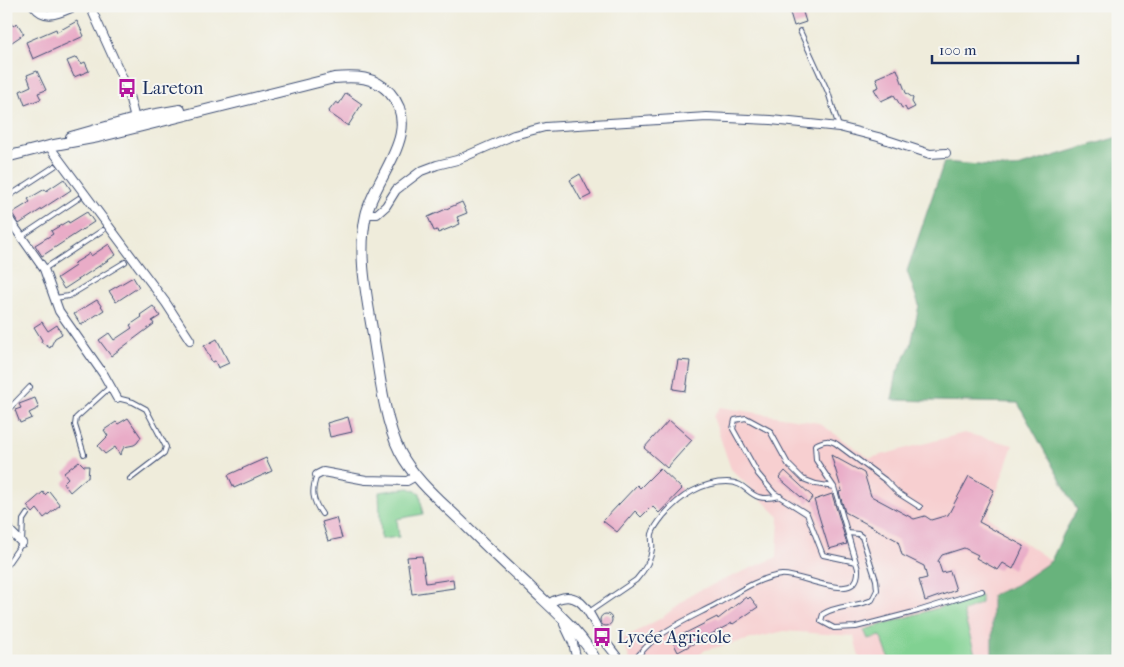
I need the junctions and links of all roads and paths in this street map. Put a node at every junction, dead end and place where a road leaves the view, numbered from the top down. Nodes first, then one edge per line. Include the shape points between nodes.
1 (34, 6) edge
2 (76, 6) edge
3 (90, 6) edge
4 (800, 31) dead end
5 (140, 122) junction
6 (839, 127) junction
7 (49, 146) junction
8 (946, 153) dead end
9 (6, 156) edge
10 (56, 166) dead end
11 (6, 198) edge
12 (79, 198) dead end
13 (6, 214) edge
14 (366, 214) junction
15 (103, 230) dead end
16 (22, 236) junction
17 (125, 262) dead end
18 (44, 269) junction
19 (55, 298) junction
20 (190, 340) dead end
21 (30, 387) dead end
22 (111, 387) junction
23 (117, 398) joint
24 (6, 412) edge
25 (84, 454) dead end
26 (317, 475) joint
27 (416, 476) junction
28 (130, 478) dead end
29 (834, 487) junction
30 (780, 496) junction
31 (920, 507) dead end
32 (27, 514) dead end
33 (322, 514) dead end
34 (6, 527) edge
35 (848, 533) junction
36 (22, 543) junction
37 (856, 562) junction
38 (6, 566) edge
39 (982, 591) dead end
40 (548, 604) junction
41 (589, 612) junction
42 (557, 614) junction
43 (577, 661) edge
44 (596, 661) edge
45 (620, 661) edge
46 (633, 661) edge

1 - 2 street via 46,16
3 - 5 street
4 - 6 lane via 828,92
5 - 7 street via 98,137
5 - 7 street via 87,132
5 - 14 street via 334,78 364,77 375,81 384,87 397,105 402,128 397,148
6 - 8 street via 930,154
6 - 14 street via 707,117 545,126 421,171 396,190 377,214
7 - 9 street
7 - 20 street
10 - 11 lane
12 - 16 lane
13 - 16 street
14 - 27 street via 362,238 364,274 384,394 394,437
15 - 18 lane
16 - 18 street
17 - 19 lane via 70,296
18 - 19 street
19 - 22 street via 60,311
21 - 24 lane
22 - 23 street
22 - 25 lane via 76,418
23 - 28 lane via 146,409 166,447 164,453
26 - 27 street via 323,472 366,480 407,481
26 - 33 lane via 313,502
27 - 40 street
29 - 30 lane via 803,479 788,464 770,431 746,418 735,420 733,429 758,474
29 - 31 lane via 816,460 815,445 822,441 831,440 885,480 898,494
29 - 35 lane
30 - 37 lane via 807,514 823,554
30 - 41 lane via 754,497 737,483 727,482 689,492 670,508 652,532 652,552 642,574
32 - 36 lane via 23,520
34 - 36 street
35 - 37 lane
35 - 39 lane via 862,537 876,580 876,590 872,600 822,614 821,621 834,628 856,627
36 - 38 lane
37 - 46 lane via 859,579 842,588 793,575 764,579 656,638
40 - 41 street via 569,596 580,601
40 - 42 street
41 - 45 street
42 - 43 street via 571,636
42 - 44 street via 582,639

